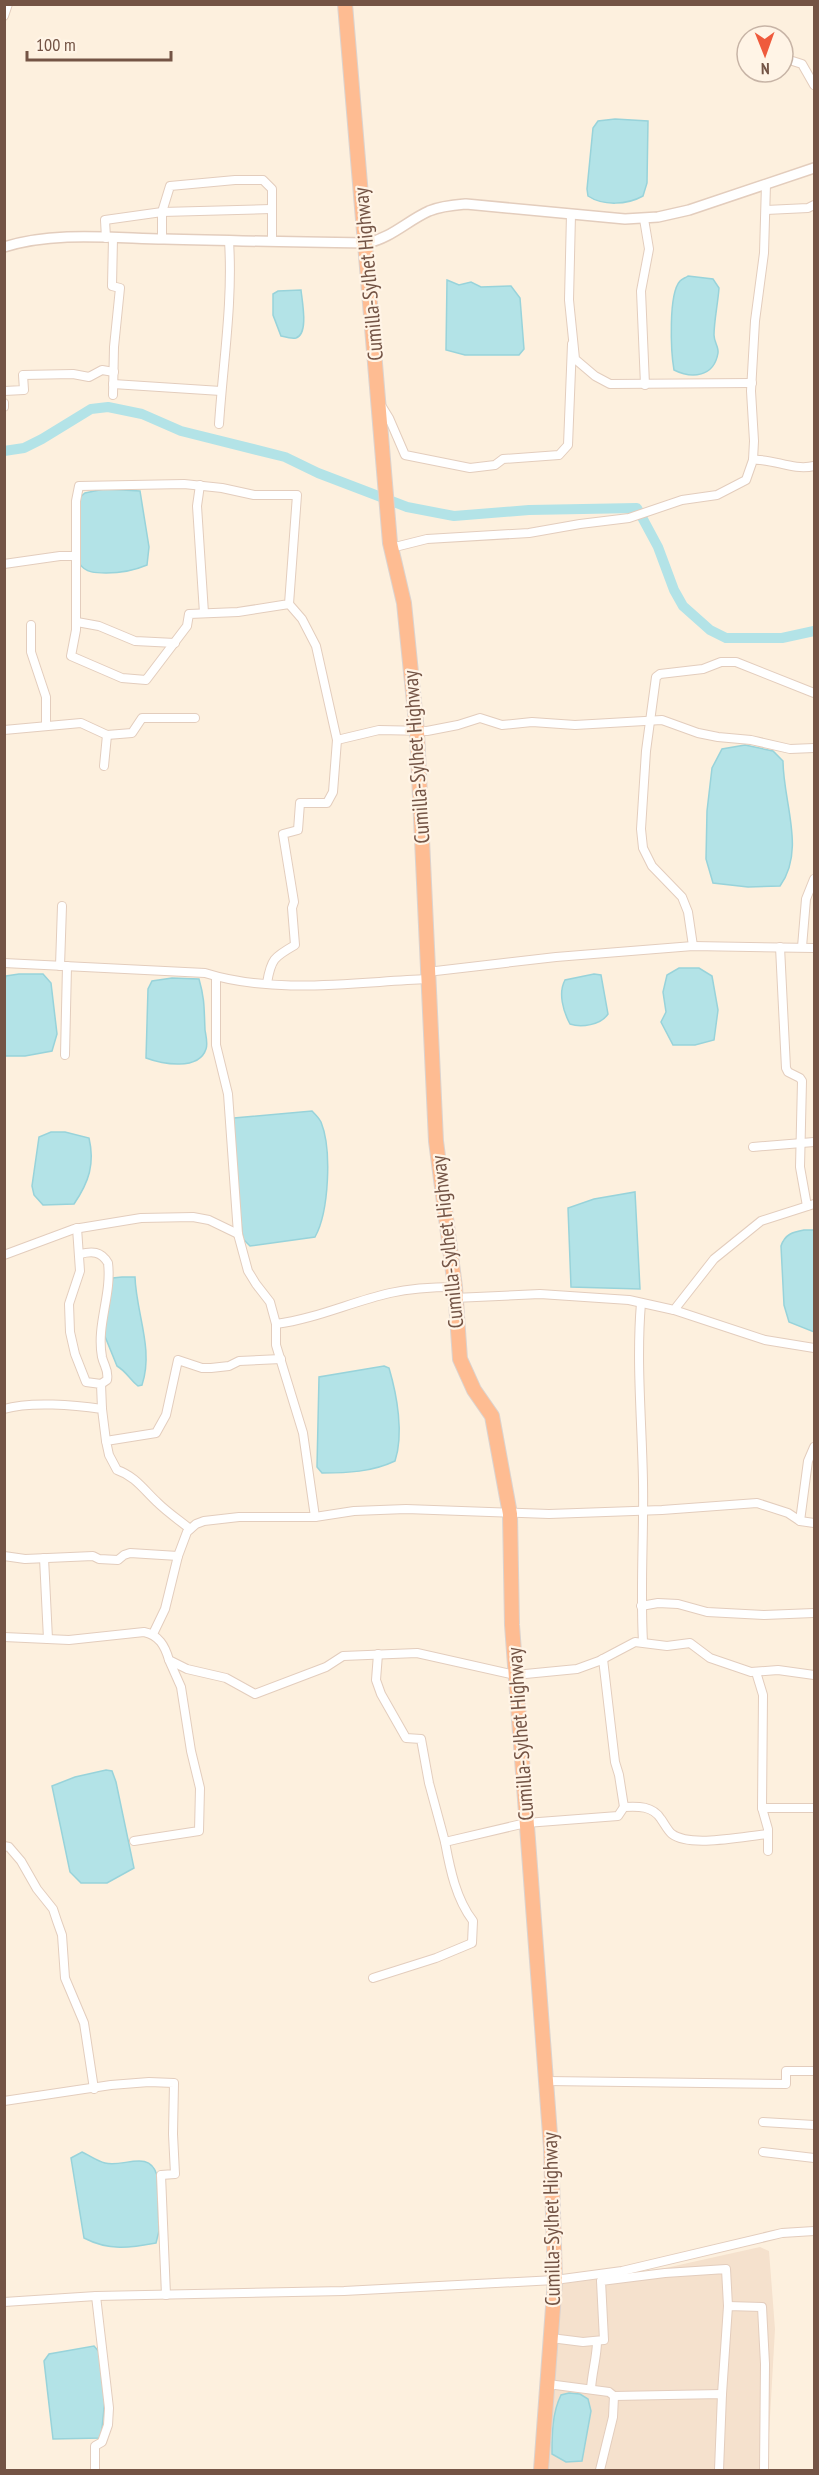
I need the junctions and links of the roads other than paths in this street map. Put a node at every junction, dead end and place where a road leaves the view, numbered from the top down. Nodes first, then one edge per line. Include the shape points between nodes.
1 (8, 4) edge
2 (345, 4) edge
3 (4, 16) edge
4 (795, 62) edge
5 (814, 85) edge
6 (814, 168) edge
7 (766, 184) junction
8 (814, 205) edge
9 (271, 209) junction
10 (766, 210) junction
11 (162, 212) junction
12 (571, 214) junction
13 (644, 219) junction
14 (110, 238) junction
15 (162, 239) junction
16 (229, 241) junction
17 (272, 241) junction
18 (367, 243) junction
19 (4, 247) edge
20 (572, 344) junction
21 (114, 372) junction
22 (752, 383) junction
23 (113, 384) junction
24 (645, 385) junction
25 (4, 391) edge
26 (221, 391) junction
27 (113, 395) dead end
28 (379, 402) junction
29 (219, 424) dead end
30 (753, 460) junction
31 (814, 466) edge
32 (200, 485) junction
33 (391, 545) junction
34 (76, 556) junction
35 (4, 564) edge
36 (289, 604) junction
37 (204, 613) junction
38 (76, 622) junction
39 (31, 625) dead end
40 (175, 643) junction
41 (814, 693) edge
42 (195, 718) dead end
43 (651, 720) junction
44 (46, 724) junction
45 (4, 730) edge
46 (417, 732) junction
47 (107, 735) junction
48 (337, 740) junction
49 (814, 748) edge
50 (104, 766) dead end
51 (814, 879) edge
52 (62, 906) dead end
53 (693, 946) junction
54 (780, 947) junction
55 (802, 947) junction
56 (814, 948) edge
57 (4, 963) edge
58 (63, 966) junction
59 (427, 975) junction
60 (216, 977) junction
61 (267, 983) junction
62 (65, 1055) dead end
63 (814, 1142) edge
64 (800, 1144) junction
65 (753, 1147) dead end
66 (811, 1205) edge
67 (77, 1228) junction
68 (238, 1234) junction
69 (80, 1254) junction
70 (4, 1255) edge
71 (455, 1292) junction
72 (641, 1303) junction
73 (674, 1310) junction
74 (276, 1324) junction
75 (814, 1348) edge
76 (281, 1359) junction
77 (101, 1384) junction
78 (4, 1409) edge
79 (102, 1409) junction
80 (106, 1441) junction
81 (814, 1447) edge
82 (642, 1511) junction
83 (510, 1514) junction
84 (315, 1517) junction
85 (800, 1521) junction
86 (814, 1523) edge
87 (190, 1529) junction
88 (4, 1556) edge
89 (178, 1556) junction
90 (44, 1558) junction
91 (641, 1606) junction
92 (814, 1613) edge
93 (153, 1634) junction
94 (4, 1637) edge
95 (48, 1639) junction
96 (643, 1642) junction
97 (378, 1654) junction
98 (603, 1659) junction
99 (169, 1660) junction
100 (756, 1672) junction
101 (515, 1675) junction
102 (814, 1675) edge
103 (624, 1807) junction
104 (762, 1808) junction
105 (814, 1808) edge
106 (526, 1823) junction
107 (768, 1834) junction
108 (134, 1841) dead end
109 (445, 1842) junction
110 (4, 1846) edge
111 (768, 1851) dead end
112 (373, 1978) dead end
113 (814, 2071) edge
114 (546, 2081) junction
115 (94, 2089) junction
116 (4, 2101) edge
117 (763, 2122) dead end
118 (814, 2125) edge
119 (763, 2152) dead end
120 (814, 2158) edge
121 (814, 2231) edge
122 (555, 2280) junction
123 (166, 2295) junction
124 (96, 2296) junction
125 (4, 2302) edge
126 (728, 2306) junction
127 (551, 2338) junction
128 (597, 2341) junction
129 (548, 2384) junction
130 (591, 2389) junction
131 (722, 2394) junction
132 (614, 2396) junction
133 (95, 2470) edge
134 (544, 2470) edge
135 (600, 2470) edge
136 (719, 2470) edge
137 (764, 2470) edge

1 - 3 street
2 - 18 highway, Cumilla-Sylhet Highway
4 - 5 street via 802,64
6 - 7 street
7 - 10 street
7 - 13 street via 689,210
8 - 10 street
9 - 11 street
9 - 11 street via 272,189 263,180 235,180 170,186
9 - 17 street
10 - 22 street
11 - 14 street via 105,220
11 - 15 street
12 - 13 street
12 - 18 street via 448,205 430,210 383,239
12 - 20 street
13 - 24 street via 649,249 641,291
14 - 15 street
14 - 19 street via 51,238
14 - 21 street via 112,286 120,288
15 - 16 street
16 - 17 street
16 - 26 street via 231,268
17 - 18 street
18 - 28 highway, Cumilla-Sylhet Highway
20 - 24 street via 575,359 603,382
20 - 28 street via 568,445 559,455 503,459 495,465 470,468 405,455
21 - 23 street
21 - 25 street via 102,370 89,377 23,375 24,390
22 - 24 street
22 - 30 street
23 - 26 street
23 - 27 street
26 - 29 street
28 - 33 highway, Cumilla-Sylhet Highway
30 - 31 street
30 - 33 street via 746,480 734,488 706,498 682,500 652,512 529,533
32 - 34 street via 79,486
32 - 36 street via 254,495 297,495
32 - 37 street via 196,506
33 - 46 highway, Cumilla-Sylhet Highway via 404,603
34 - 35 street
34 - 38 street
36 - 37 street
36 - 48 street via 305,624 320,657
37 - 40 street via 189,614 187,626
38 - 40 street via 99,626 135,641
38 - 40 street via 70,656 122,678 146,680
39 - 44 street via 31,652 46,697
41 - 43 street via 736,662 721,662 656,677
42 - 47 street via 142,718 132,733
43 - 46 street via 502,725 480,718
43 - 49 street via 662,720 698,734 790,749
43 - 53 street via 641,829 643,848 652,866 682,897
44 - 45 street
44 - 47 street via 81,723
46 - 48 street via 379,730
46 - 59 highway, Cumilla-Sylhet Highway
47 - 50 street
48 - 61 street via 333,792 327,803 300,803 298,830 283,834 294,902 295,945 270,963
51 - 55 street via 806,898
52 - 58 street
53 - 54 street
53 - 59 street via 556,957
54 - 55 street
54 - 64 street via 786,1068 802,1081
55 - 56 street
57 - 58 street
58 - 60 street via 205,973
58 - 62 street
59 - 61 street via 308,985
59 - 71 highway, Cumilla-Sylhet Highway via 436,1142
60 - 61 street
60 - 68 street via 216,1045 228,1094
63 - 64 street
64 - 65 street
64 - 66 street via 800,1167
66 - 73 street via 760,1221 714,1259
67 - 68 street via 141,1218 193,1216
67 - 69 street
67 - 70 street
68 - 74 street via 248,1271 270,1302
69 - 77 street via 80,1271 69,1304 70,1332 86,1382
69 - 77 street via 99,1253 108,1263 102,1358 109,1373
71 - 72 street via 540,1294
71 - 74 street via 418,1288 390,1293
71 - 83 highway, Cumilla-Sylhet Highway via 460,1359 492,1416
72 - 73 street
72 - 82 street via 638,1356
73 - 75 street via 765,1340
74 - 76 street
76 - 80 street via 239,1361 211,1368 178,1360 166,1415 156,1433
76 - 84 street via 303,1433
77 - 79 street
78 - 79 street via 79,1405
79 - 80 street
80 - 87 street via 117,1470 140,1483
81 - 85 street via 807,1461
82 - 83 street
82 - 85 street via 757,1503
82 - 91 street
83 - 84 street via 406,1509
83 - 101 highway, Cumilla-Sylhet Highway
84 - 87 street via 220,1519
85 - 86 street
87 - 89 street
88 - 90 street
89 - 90 street via 130,1553 118,1560 93,1556
89 - 93 street via 165,1609
90 - 95 street
91 - 92 street via 678,1604 707,1612 764,1615
91 - 96 street
93 - 95 street
93 - 99 street
94 - 95 street
96 - 98 street via 635,1642
96 - 100 street via 667,1646 690,1643 710,1658
97 - 99 street via 344,1656 255,1694 226,1678 187,1669
97 - 101 street via 417,1653
97 - 109 street via 376,1680 381,1694 406,1738 421,1739
98 - 101 street via 577,1669
98 - 103 street
99 - 108 street via 181,1687 200,1788 199,1831
100 - 102 street via 778,1670
100 - 104 street via 764,1712
101 - 106 highway, Cumilla-Sylhet Highway
103 - 106 street via 618,1816
103 - 107 street via 648,1808 658,1814 672,1834 690,1840
104 - 105 street
104 - 107 street
106 - 109 street
106 - 114 highway, Cumilla-Sylhet Highway
107 - 111 street
109 - 112 street via 450,1869 465,1911 473,1921 472,1943
110 - 115 street via 21,1861 53,1909 62,1935 65,1978 86,2032
113 - 114 street via 786,2071 786,2084
114 - 122 highway, Cumilla-Sylhet Highway
115 - 116 street
115 - 123 street via 174,2083 175,2174 161,2175
117 - 118 street
119 - 120 street
121 - 122 street via 772,2235 621,2271
122 - 123 street
122 - 127 highway, Cumilla-Sylhet Highway
123 - 124 street
124 - 125 street
124 - 133 street via 109,2408 108,2426 102,2442 95,2446
126 - 128 street via 726,2269 600,2281 604,2340
126 - 131 street
126 - 137 street via 762,2307
127 - 128 street
127 - 129 highway, Cumilla-Sylhet Highway
128 - 130 street
129 - 130 street
129 - 134 highway, Cumilla-Sylhet Highway
130 - 132 street
131 - 132 street
131 - 136 street
132 - 135 street

